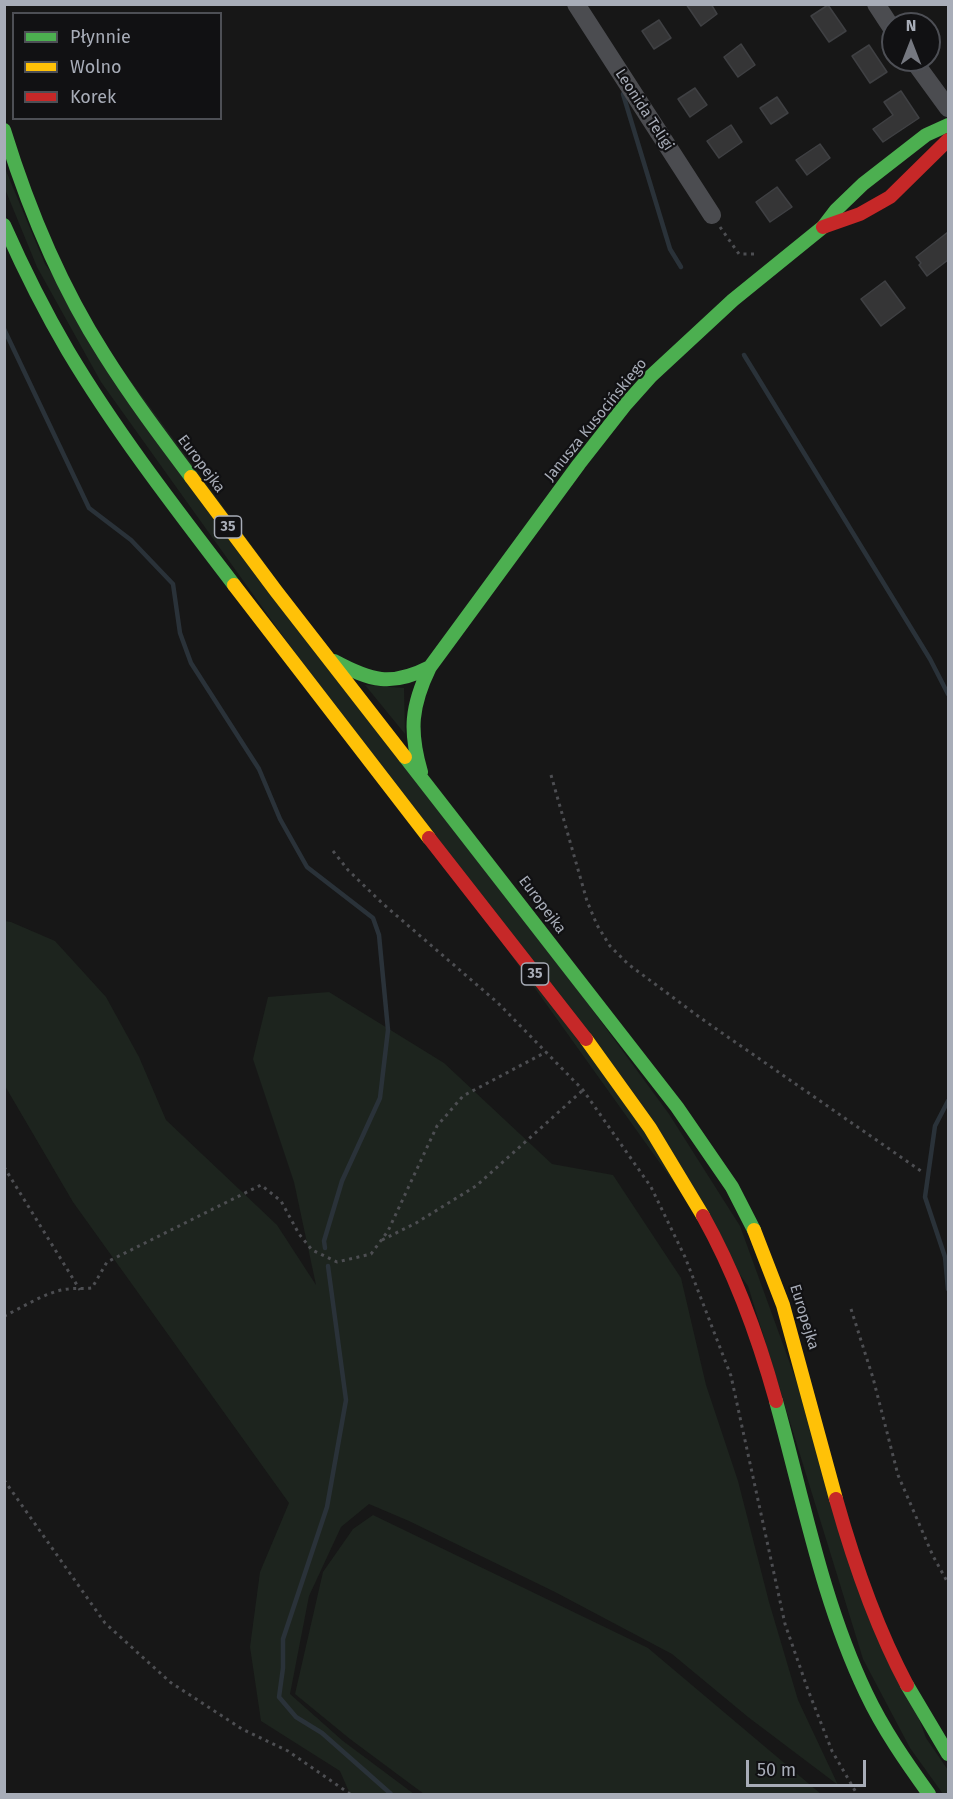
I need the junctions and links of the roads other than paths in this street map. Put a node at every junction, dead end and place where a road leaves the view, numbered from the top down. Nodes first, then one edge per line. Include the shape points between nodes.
1 (576, 4) edge
2 (922, 72) edge
3 (948, 108) edge
4 (948, 125) edge
5 (4, 130) edge
6 (948, 140) edge
7 (712, 215) road end
8 (4, 225) edge
9 (823, 227) junction
10 (326, 656) junction
11 (429, 667) junction
12 (425, 783) junction
13 (948, 1754) edge
14 (929, 1794) edge

1 - 7 street, Leonida Teligi
2 - 3 street
4 - 9 main road, Janusza Kusocińskiego via 926,135 863,184
5 - 10 main road, Europejka / 35 via 52,257 102,351 164,442
6 - 9 main road, Janusza Kusocińskiego via 890,197 860,214
8 - 14 main road, 35 via 57,333 105,409 202,543 601,1058 669,1158 724,1260 756,1335 821,1570 852,1662 896,1748
9 - 11 main road, Janusza Kusocińskiego via 733,300 651,376 579,464
10 - 11 main road via 361,675 388,681 413,676
10 - 12 main road, Europejka / 35
11 - 12 main road, Janusza Kusocińskiego via 415,699 412,722 414,750
12 - 13 main road, Europejka / 35 via 644,1063 733,1189 762,1248 786,1311 861,1582 914,1702

